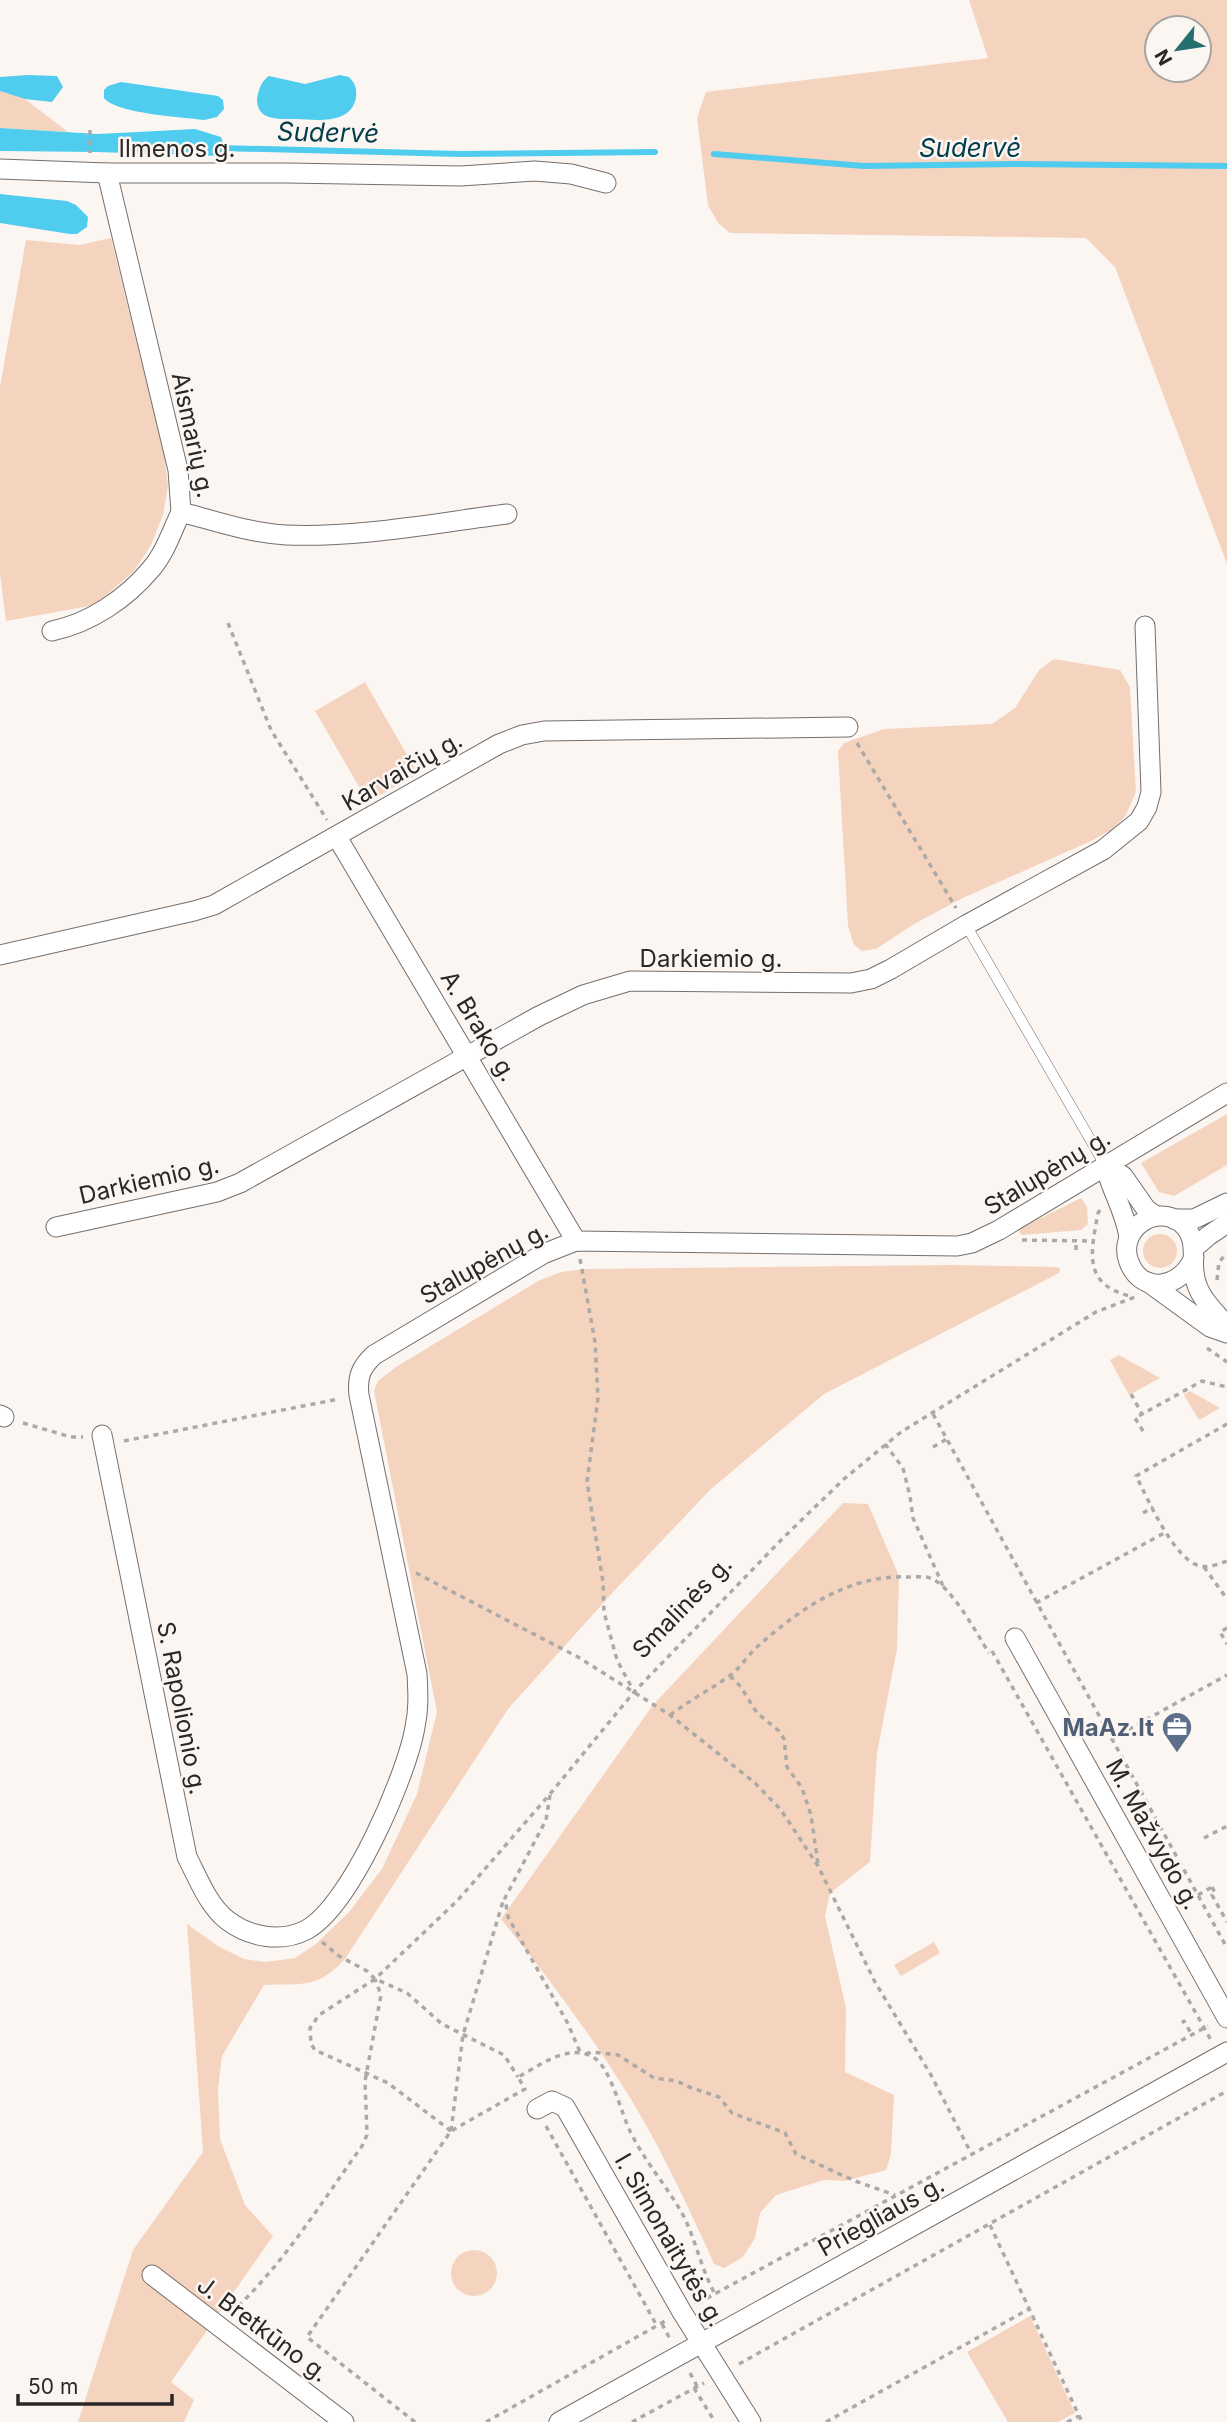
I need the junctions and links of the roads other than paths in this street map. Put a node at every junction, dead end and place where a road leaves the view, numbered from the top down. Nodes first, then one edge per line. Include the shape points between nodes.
1 (0, 169) edge
2 (107, 173) junction
3 (606, 183) dead end
4 (181, 512) junction
5 (507, 514) dead end
6 (1145, 626) dead end
7 (52, 631) dead end
8 (848, 727) road end
9 (337, 836) junction
10 (966, 925) junction
11 (0, 955) edge
12 (468, 1056) junction
13 (1227, 1093) edge
14 (1105, 1165) junction
15 (1227, 1203) edge
16 (1165, 1218) junction
17 (1227, 1223) edge
18 (56, 1227) dead end
19 (1129, 1237) junction
20 (576, 1241) junction
21 (1194, 1253) junction
22 (1141, 1289) junction
23 (1227, 1326) edge
24 (1227, 1334) edge
25 (103, 1440) road end
26 (1015, 1638) dead end
27 (284, 1938) joint
28 (1226, 2017) edge
29 (1223, 2054) edge
30 (537, 2109) road end
31 (152, 2275) dead end
32 (701, 2343) junction
33 (344, 2422) edge
34 (559, 2422) edge
35 (751, 2422) edge

1 - 2 street, Ilmenos g.
2 - 3 street, Ilmenos g. via 461,176 535,171
2 - 4 street, Aismarių g. via 178,470
4 - 5 street, Aismarių g. via 286,535 356,533
4 - 7 street via 152,569 133,588 86,620
6 - 10 street, Darkiemio g. via 1151,792 1139,821 1103,850
8 - 9 street, Karvaičių g. via 522,735
9 - 11 street, Karvaičių g. via 214,905
9 - 12 street, A. Brako g.
10 - 12 street, Darkiemio g. via 881,974 851,984 630,981 583,995
10 - 14 lane
12 - 18 street, Darkiemio g. via 240,1183
12 - 20 street, A. Brako g.
13 - 14 street, Stalupėnų g.
14 - 16 street via 1123,1176 1146,1209
14 - 19 street
14 - 20 street, Stalupėnų g. via 992,1233 957,1246
15 - 16 street via 1194,1219
16 - 19 street via 1140,1223
16 - 21 street via 1188,1231
17 - 21 street
19 - 22 street via 1127,1258
20 - 27 street, Stalupėnų g. via 543,1254 374,1355 363,1366 357,1381 359,1395 417,1674 415,1731 367,1855 325,1915 307,1930
21 - 22 street via 1185,1274 1177,1280
21 - 23 street via 1196,1284
22 - 24 street
25 - 27 street, S. Rapolionio g. via 187,1857 208,1897 226,1919 263,1937
26 - 28 street, M. Mažvydo g.
29 - 32 street, Priegliaus g.
30 - 32 street, I. Simonaitytės g. via 552,2101 565,2107
31 - 33 street, J. Bretkūno g.
32 - 34 street, Priegliaus g.
32 - 35 street, I. Simonaitytės g.

